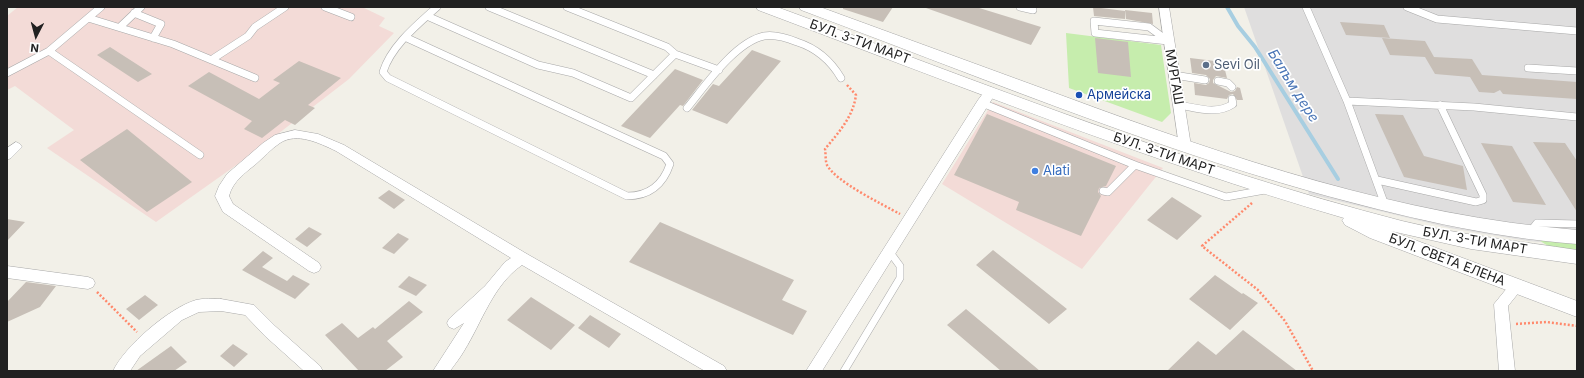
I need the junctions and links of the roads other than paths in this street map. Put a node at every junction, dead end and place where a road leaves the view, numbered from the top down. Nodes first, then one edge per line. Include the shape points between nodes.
1 (101, 7) edge
2 (141, 7) edge
3 (285, 7) edge
4 (325, 7) edge
5 (438, 7) edge
6 (489, 7) edge
7 (567, 7) edge
8 (763, 7) edge
9 (806, 7) edge
10 (1020, 7) edge
11 (1164, 7) edge
12 (1306, 7) edge
13 (1407, 7) edge
14 (1033, 10) dead end
15 (134, 13) junction
16 (427, 16) junction
17 (351, 17) dead end
18 (88, 18) junction
19 (120, 26) junction
20 (1577, 31) edge
21 (153, 38) junction
22 (407, 38) junction
23 (1168, 41) junction
24 (49, 51) junction
25 (675, 54) junction
26 (214, 58) junction
27 (1528, 68) dead end
28 (719, 70) junction
29 (1577, 71) edge
30 (7, 73) edge
31 (654, 75) junction
32 (1174, 75) junction
33 (255, 78) dead end
34 (841, 78) road end
35 (1205, 80) dead end
36 (1218, 81) dead end
37 (1016, 84) junction
38 (1232, 87) dead end
39 (986, 97) junction
40 (1232, 99) dead end
41 (1347, 101) junction
42 (1179, 105) junction
43 (1440, 105) junction
44 (687, 108) dead end
45 (1577, 117) edge
46 (1186, 154) junction
47 (200, 155) dead end
48 (1135, 165) junction
49 (1376, 180) junction
50 (1267, 189) junction
51 (1104, 191) dead end
52 (1319, 203) junction
53 (1385, 205) junction
54 (1577, 224) edge
55 (1529, 233) junction
56 (1577, 237) edge
57 (889, 251) junction
58 (522, 258) junction
59 (1573, 260) edge
60 (314, 266) dead end
61 (7, 272) edge
62 (88, 283) road end
63 (1517, 286) junction
64 (490, 290) junction
65 (1577, 309) edge
66 (454, 323) dead end
67 (121, 371) edge
68 (315, 371) edge
69 (441, 371) edge
70 (719, 371) edge
71 (814, 371) edge
72 (844, 371) edge
73 (1507, 371) edge

1 - 18 lane
2 - 15 lane
3 - 26 lane
4 - 17 lane
5 - 16 lane
6 - 31 lane
7 - 25 lane via 667,47
8 - 39 street, БУЛ. 3-ТИ МАРТ
9 - 37 street, БУЛ. 3-ТИ МАРТ
10 - 14 lane
11 - 23 street, МУРГАШ
12 - 41 lane
13 - 20 lane via 1437,19
15 - 19 lane
15 - 21 lane via 161,24
16 - 22 lane
16 - 31 lane via 538,65 573,73 631,98
18 - 19 lane
18 - 24 lane
19 - 21 lane
21 - 26 lane
22 - 22 lane via 384,65 383,72 388,78 628,196 644,196 652,192 668,173 670,164 664,156
23 - 23 lane via 1095,33 1094,21 1149,27
23 - 32 street, МУРГАШ
24 - 30 lane
24 - 47 lane
25 - 28 lane
25 - 31 lane
26 - 33 lane
27 - 29 lane
28 - 34 lane via 755,39 765,36 782,37 804,43 820,54
28 - 44 lane
32 - 35 lane
32 - 42 street, МУРГАШ
36 - 38 lane via 1228,83
37 - 39 street via 1002,86
37 - 46 street, БУЛ. 3-ТИ МАРТ
39 - 46 street, БУЛ. 3-ТИ МАРТ
39 - 48 lane
39 - 57 street
40 - 42 lane via 1233,104 1228,109
41 - 43 lane
41 - 49 lane
42 - 46 street, МУРГАШ
43 - 45 lane
43 - 49 lane via 1483,195 1482,200 1476,202
46 - 50 street, БУЛ. 3-ТИ МАРТ
46 - 53 street, БУЛ. 3-ТИ МАРТ
48 - 50 lane via 1226,197
48 - 51 lane via 1108,192
49 - 53 lane
50 - 52 street, БУЛ. 3-ТИ МАРТ
52 - 59 street, БУЛ. 3-ТИ МАРТ via 1404,228
52 - 63 street, БУЛ. СВЕТА ЕЛЕНА via 1376,233
53 - 55 street, БУЛ. 3-ТИ МАРТ
54 - 55 lane via 1537,223
55 - 56 street, БУЛ. 3-ТИ МАРТ
55 - 59 street
57 - 71 street
57 - 72 lane via 901,266 900,278
58 - 60 street via 340,148 309,135 294,135 278,139 237,173 224,187 222,196 228,208
58 - 64 street via 510,266
58 - 70 street
61 - 62 street
63 - 65 street, БУЛ. СВЕТА ЕЛЕНА
63 - 73 street via 1501,304
64 - 66 street
64 - 69 street
67 - 68 street via 135,351 177,316 198,306 221,305 249,309

